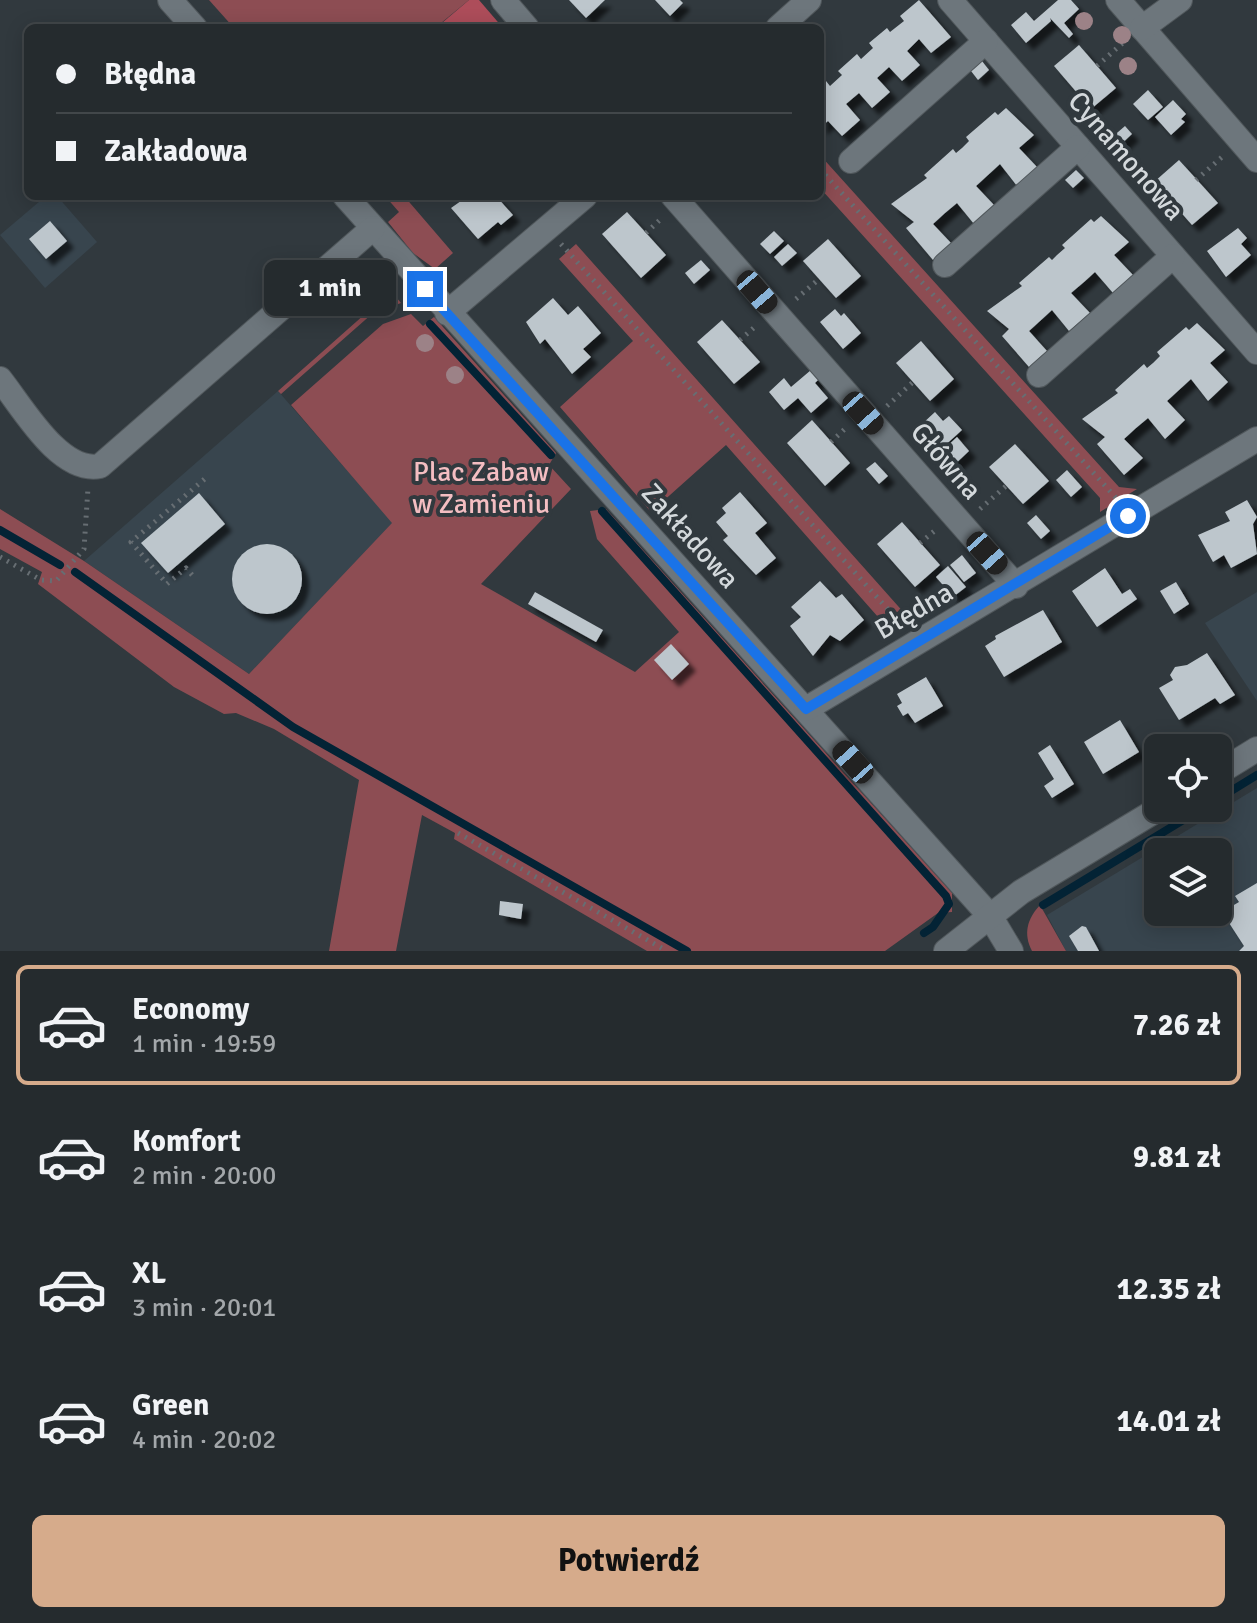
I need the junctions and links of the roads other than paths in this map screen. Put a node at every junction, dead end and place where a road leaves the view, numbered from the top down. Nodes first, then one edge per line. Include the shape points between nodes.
1 (170, 0) edge
2 (503, 0) edge
3 (950, 0) edge
4 (1118, 0) edge
5 (1180, 0) edge
6 (803, 2) edge
7 (191, 24) edge
8 (524, 24) edge
9 (782, 24) edge
10 (1137, 31) junction
11 (986, 41) junction
12 (1078, 147) junction
13 (1257, 160) edge
14 (851, 161) dead end
15 (348, 200) edge
16 (580, 200) edge
17 (677, 200) edge
18 (373, 228) junction
19 (1173, 256) junction
20 (945, 265) dead end
21 (447, 313) junction
22 (1257, 352) edge
23 (1039, 375) dead end
24 (0, 379) edge
25 (1257, 439) edge
26 (1016, 586) junction
27 (806, 709) junction
28 (1257, 749) edge
29 (1232, 764) edge
30 (1144, 818) edge
31 (990, 916) junction
32 (946, 951) edge
33 (1011, 951) edge

1 - 7 street
2 - 8 street
3 - 11 street, Cynamonowa
4 - 10 street
5 - 10 street
6 - 9 street
10 - 13 street
11 - 12 street, Cynamonowa
11 - 14 street
12 - 19 street, Cynamonowa
12 - 20 street
15 - 18 street, Zakładowa
16 - 21 street
17 - 26 street, Główna
18 - 21 street, Zakładowa
18 - 24 street via 100,466 75,465 59,452
19 - 22 street, Cynamonowa
19 - 23 street
21 - 27 street, Zakładowa
25 - 26 street, Błędna
26 - 27 street, Błędna
27 - 31 street, Zakładowa
28 - 29 street
30 - 31 street
31 - 32 street
31 - 33 street, Zakładowa

